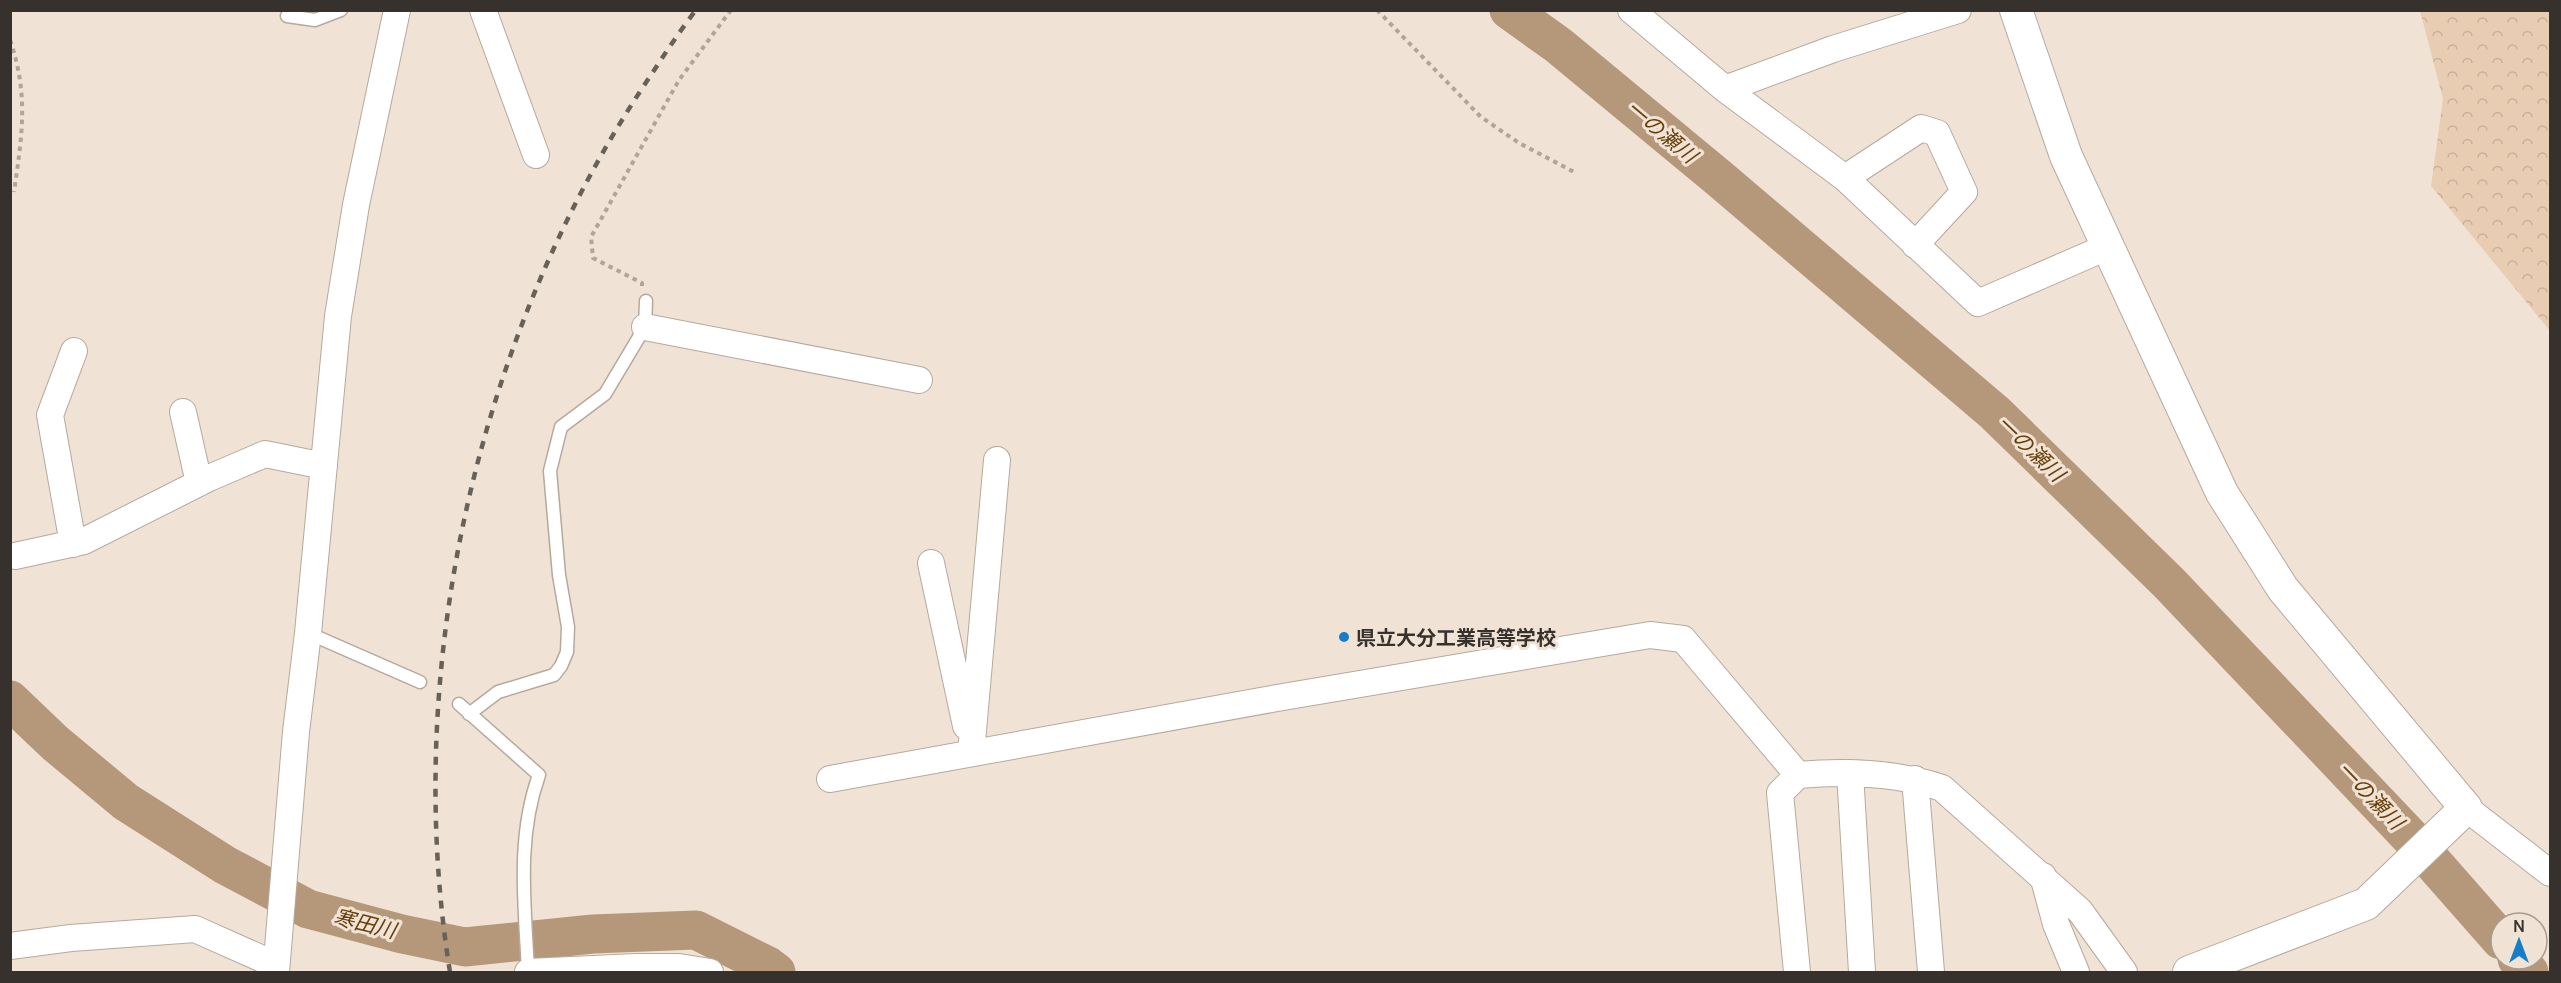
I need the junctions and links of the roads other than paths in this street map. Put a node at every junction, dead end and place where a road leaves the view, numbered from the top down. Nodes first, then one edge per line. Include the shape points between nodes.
1 (341, 10) edge
2 (397, 10) edge
3 (483, 10) edge
4 (1630, 10) edge
5 (1958, 10) edge
6 (2016, 10) edge
7 (287, 16) dead end
8 (1725, 89) junction
9 (536, 155) dead end
10 (1845, 178) junction
11 (1916, 245) junction
12 (2107, 247) junction
13 (646, 301) road end
14 (645, 327) junction
15 (74, 351) dead end
16 (919, 380) dead end
17 (183, 412) dead end
18 (996, 460) dead end
19 (324, 466) junction
20 (199, 483) junction
21 (73, 544) junction
22 (15, 556) dead end
23 (931, 563) dead end
24 (308, 633) junction
25 (420, 682) dead end
26 (459, 704) dead end
27 (469, 714) junction
28 (971, 753) junction
29 (1850, 773) junction
30 (1798, 775) junction
31 (1916, 778) junction
32 (830, 779) dead end
33 (2458, 816) junction
34 (2550, 873) edge
35 (2043, 876) junction
36 (10, 946) edge
37 (276, 963) edge
38 (528, 972) edge
39 (710, 972) edge
40 (1797, 972) edge
41 (1862, 972) edge
42 (1931, 972) edge
43 (2076, 972) edge
44 (2124, 972) edge
45 (2189, 972) edge

1 - 7 lane via 315,20
2 - 19 street via 354,216 338,316
3 - 9 street
4 - 8 street
5 - 8 street via 1833,49
6 - 12 street via 2066,156
8 - 10 street
10 - 11 street
10 - 11 street via 1921,128 1937,133 1964,192
11 - 12 street via 1978,303
12 - 33 street via 2222,493 2283,590
13 - 14 lane
14 - 16 street
14 - 27 lane via 605,393 561,427 550,471 568,627 567,652 561,666 554,675 498,692
15 - 21 street via 50,415
17 - 20 street
18 - 28 street
19 - 20 street via 265,454
19 - 24 street
20 - 21 street
21 - 22 street
23 - 28 street
24 - 25 lane
24 - 37 street
26 - 27 lane
27 - 38 lane via 539,775 525,824
28 - 30 street via 1650,634 1683,639
28 - 32 street
29 - 30 street
29 - 31 street
29 - 41 street
30 - 40 street via 1780,793
31 - 35 street via 1942,788
31 - 42 street
33 - 34 street
33 - 45 street via 2366,904
35 - 43 street via 2056,924
35 - 44 street via 2080,911
36 - 37 street via 195,929
38 - 39 street via 636,967

